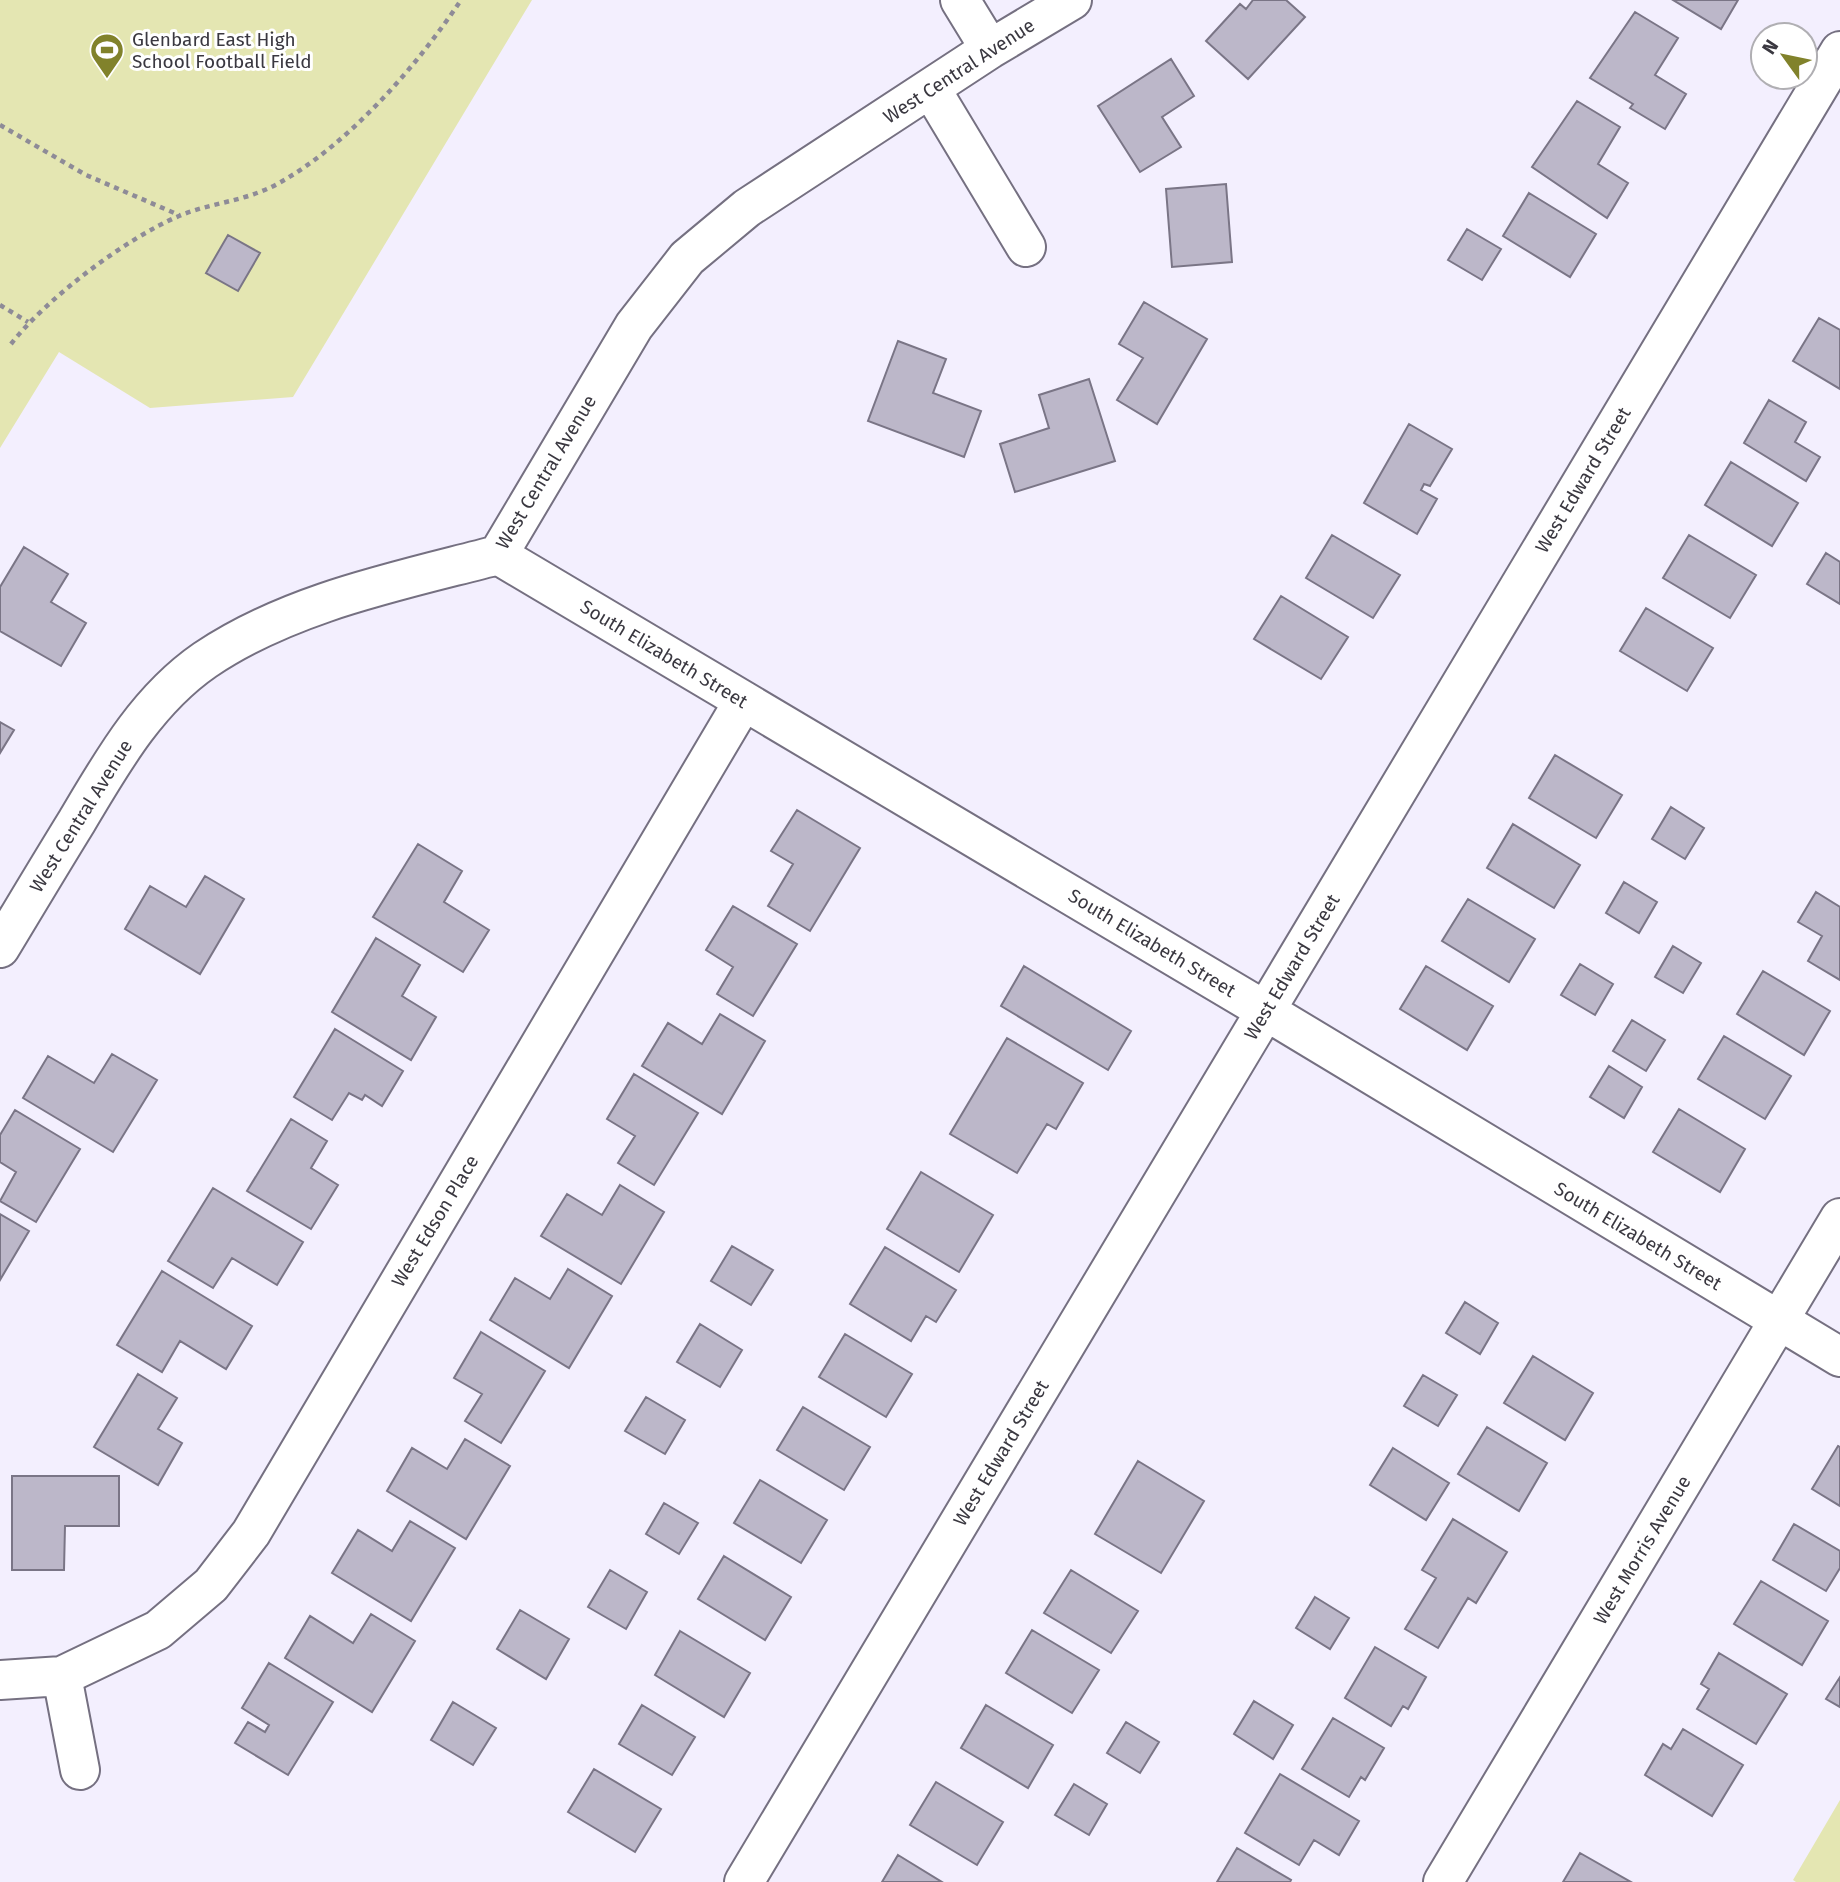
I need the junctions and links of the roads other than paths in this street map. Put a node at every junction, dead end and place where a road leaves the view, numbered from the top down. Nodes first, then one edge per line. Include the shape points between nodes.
1 (960, 0) edge
2 (1072, 0) edge
3 (990, 49) junction
4 (1840, 51) edge
5 (931, 89) junction
6 (1026, 247) dead end
7 (498, 555) junction
8 (743, 702) junction
9 (0, 948) edge
10 (1266, 1011) junction
11 (1840, 1218) edge
12 (1779, 1321) junction
13 (1840, 1357) edge
14 (62, 1676) junction
15 (0, 1680) edge
16 (80, 1770) dead end
17 (744, 1882) edge
18 (1443, 1882) edge

1 - 3 street
2 - 3 street, West Central Avenue
3 - 5 street, West Central Avenue
4 - 10 street, West Edward Street
5 - 6 street
5 - 7 street, West Central Avenue via 747,208 687,258 634,326
7 - 8 street, South Elizabeth Street
7 - 9 street, West Central Avenue via 373,588 287,617 204,661 145,716
8 - 10 street, South Elizabeth Street
8 - 14 street, West Edson Place via 251,1533 211,1585 178,1615 126,1648
10 - 12 street, South Elizabeth Street
10 - 17 street, West Edward Street
11 - 12 street, West Morris Avenue
12 - 13 street, South Elizabeth Street
12 - 18 street, West Morris Avenue
14 - 15 street, West Edson Place
14 - 16 street

